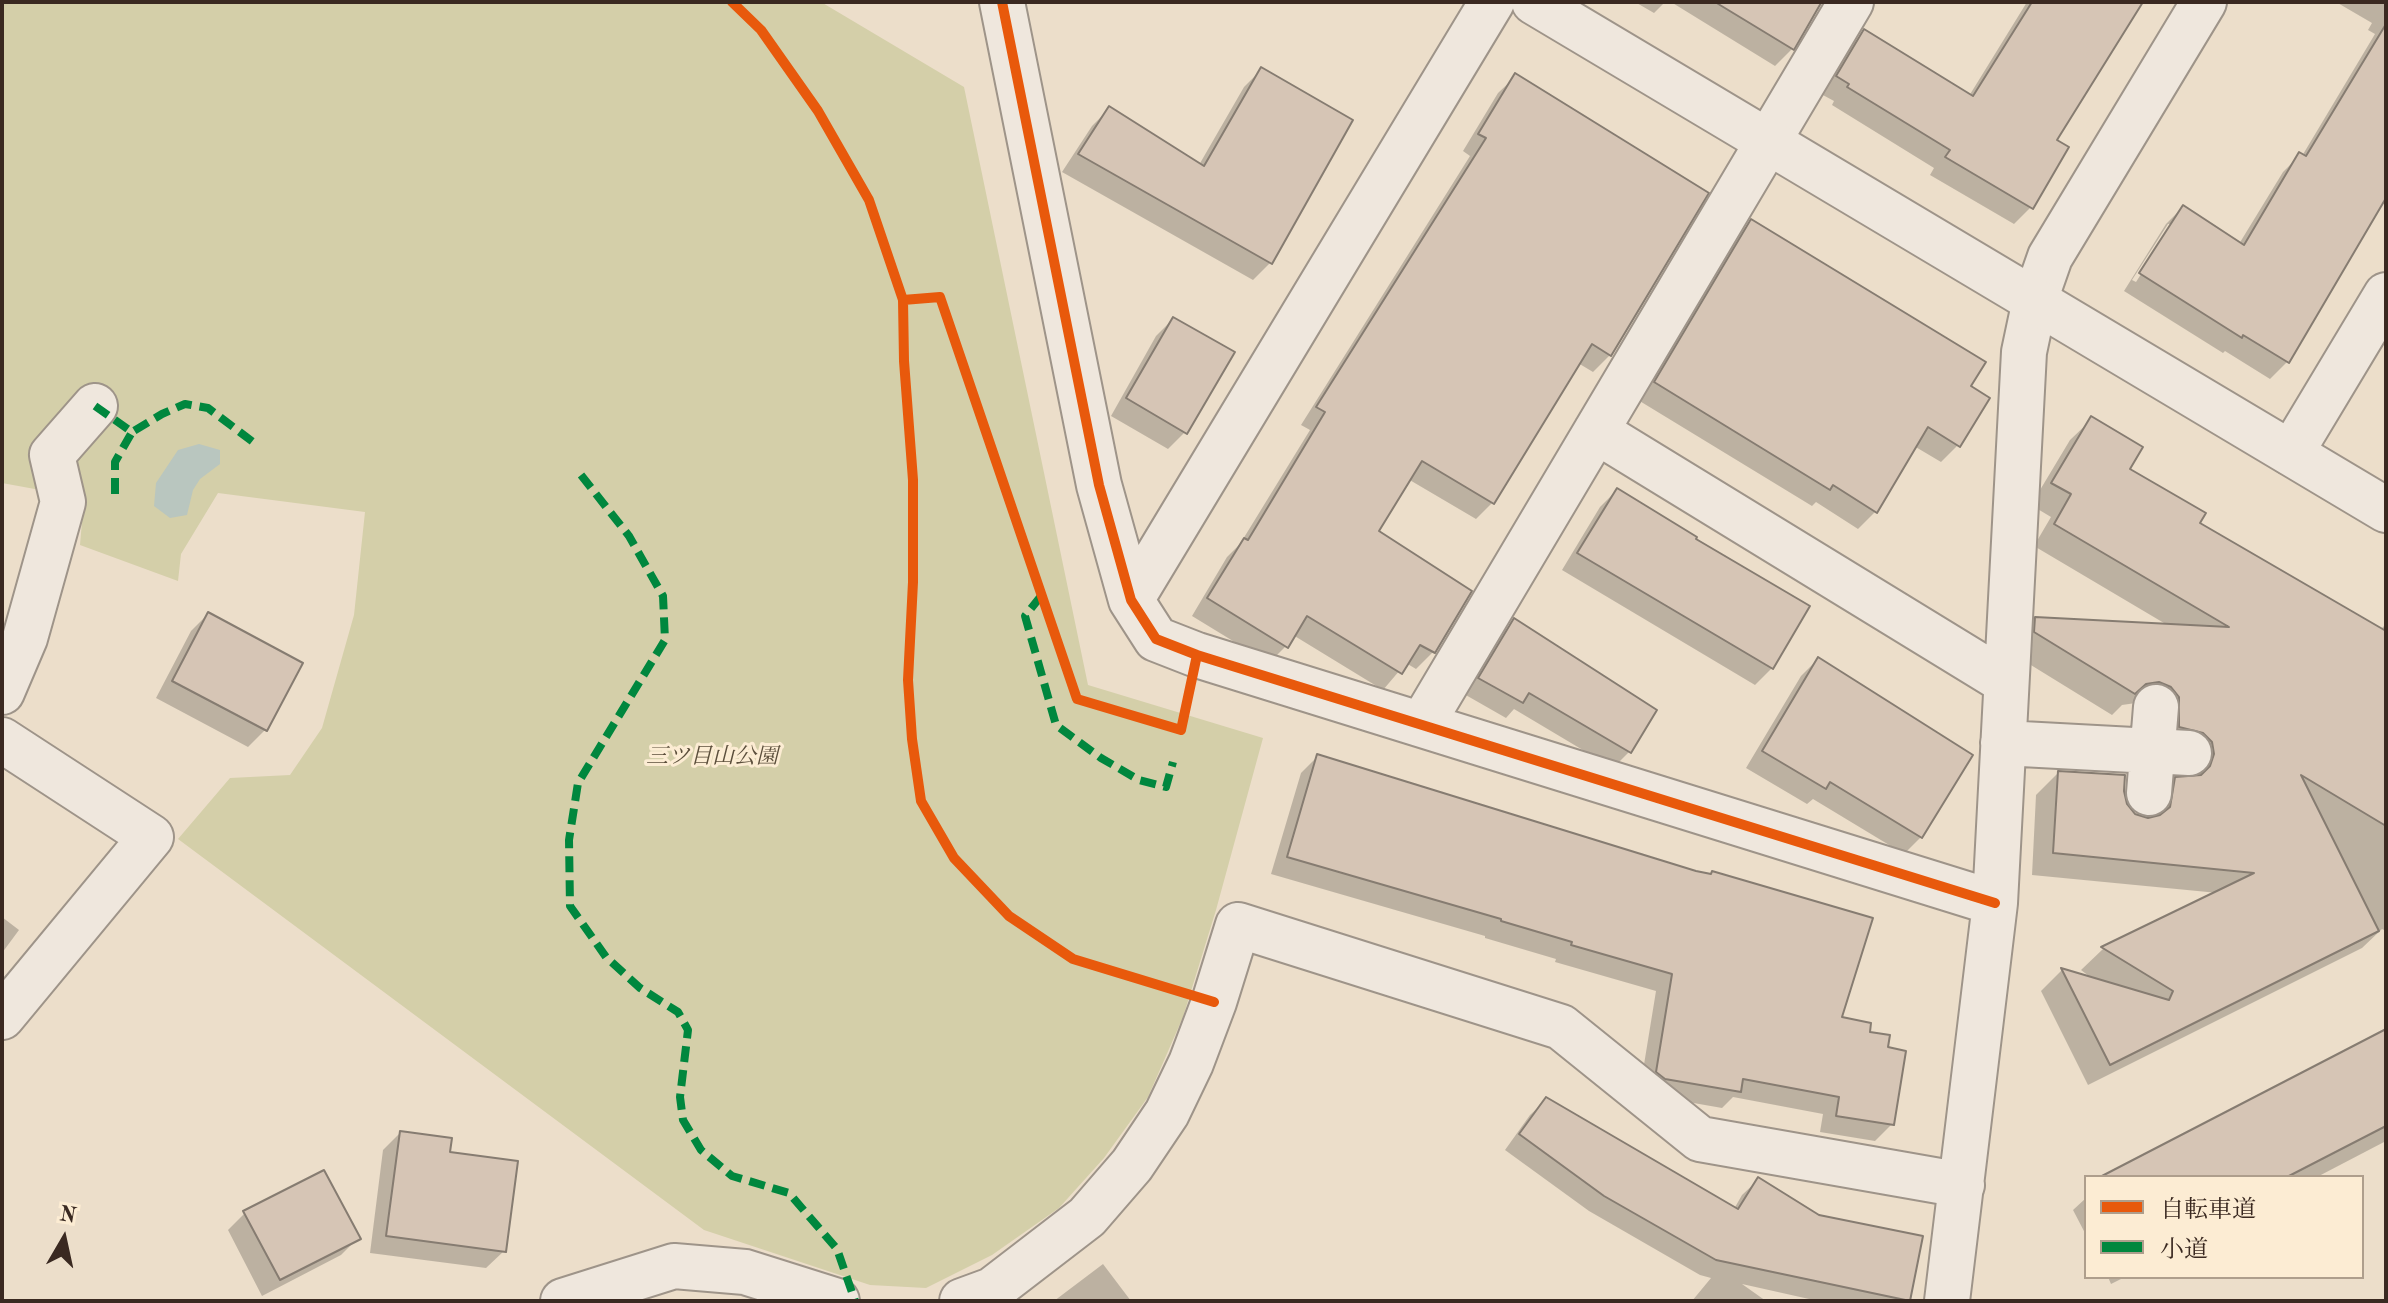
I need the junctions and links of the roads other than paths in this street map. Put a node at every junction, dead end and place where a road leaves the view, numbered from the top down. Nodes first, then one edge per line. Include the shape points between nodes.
1 (1002, 2) edge
2 (1492, 2) edge
3 (1534, 2) edge
4 (1851, 2) edge
5 (2204, 2) edge
6 (1769, 141) junction
7 (2386, 295) edge
8 (2035, 300) junction
9 (95, 406) dead end
10 (1596, 431) junction
11 (2291, 453) junction
12 (2386, 510) edge
13 (1131, 600) junction
14 (2006, 682) junction
15 (2, 692) edge
16 (2156, 707) dead end
17 (1422, 724) junction
18 (2, 740) edge
19 (2003, 743) junction
20 (1995, 903) junction
21 (2, 1017) edge
22 (1962, 1185) junction
23 (983, 1297) edge
24 (563, 1301) edge
25 (837, 1301) edge
26 (1947, 1301) edge

1 - 13 street via 1099,485
2 - 13 street
3 - 6 street
4 - 6 street
5 - 8 street via 2050,257
6 - 8 street
6 - 10 street
7 - 11 street
8 - 11 street
8 - 14 street via 2024,352
9 - 15 street via 52,455 63,502 25,638
10 - 14 street
10 - 17 street
11 - 12 street
13 - 17 street via 1156,639
14 - 19 street
16 - 19 street via 2164,765
17 - 20 street
18 - 21 street via 151,837
19 - 20 street
20 - 22 street
22 - 23 street via 1700,1139 1561,1027 1238,925 1191,1063 1167,1113 1132,1165 1087,1217
22 - 26 street
24 - 25 street via 674,1266 745,1272

